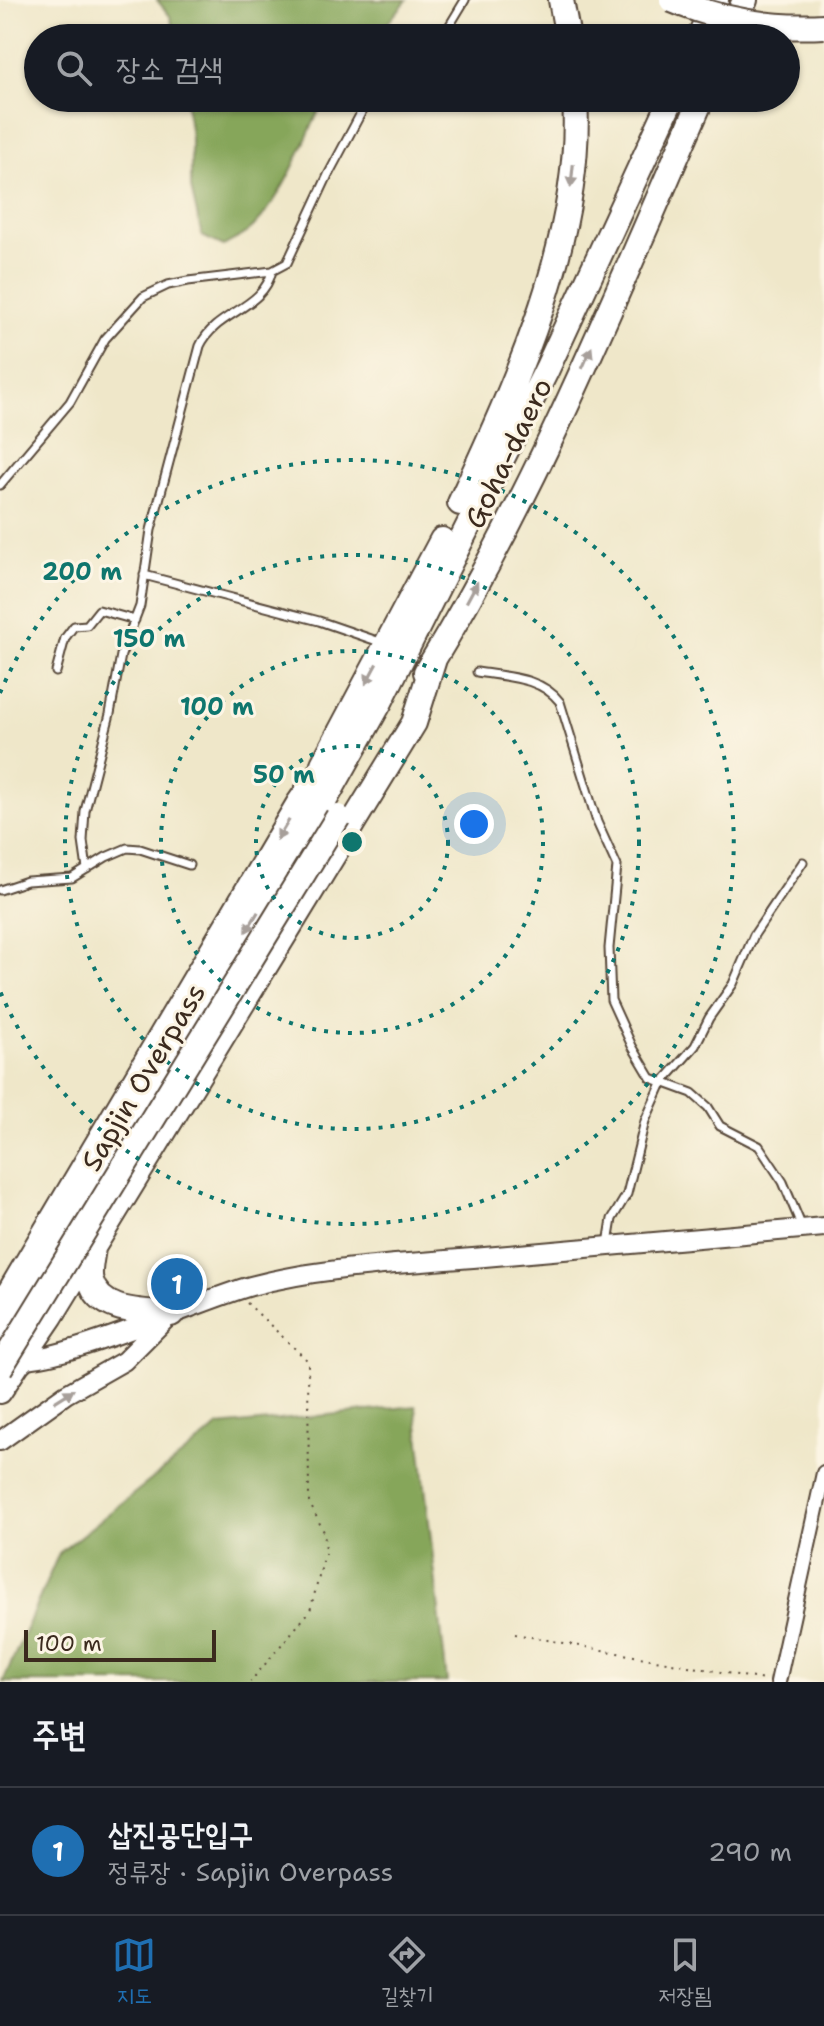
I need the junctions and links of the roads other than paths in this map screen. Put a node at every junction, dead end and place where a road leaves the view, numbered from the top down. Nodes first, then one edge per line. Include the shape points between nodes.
1 (465, 0) edge
2 (561, 0) edge
3 (672, 0) edge
4 (716, 0) edge
5 (745, 0) edge
6 (450, 24) edge
7 (565, 24) edge
8 (705, 24) edge
9 (735, 24) edge
10 (754, 24) edge
11 (824, 26) edge
12 (800, 27) edge
13 (362, 112) edge
14 (575, 112) edge
15 (666, 112) edge
16 (696, 112) edge
17 (272, 271) junction
18 (0, 485) edge
19 (144, 575) junction
20 (135, 620) junction
21 (380, 642) dead end
22 (434, 659) junction
23 (56, 672) dead end
24 (477, 672) dead end
25 (380, 702) junction
26 (323, 764) junction
27 (329, 812) junction
28 (803, 862) dead end
29 (189, 865) dead end
30 (87, 869) junction
31 (0, 890) edge
32 (662, 1083) junction
33 (824, 1227) edge
34 (803, 1229) junction
35 (93, 1245) junction
36 (608, 1246) junction
37 (0, 1310) edge
38 (171, 1314) junction
39 (0, 1339) edge
40 (7, 1360) edge
41 (0, 1392) edge
42 (0, 1441) edge
43 (824, 1473) edge
44 (824, 1552) edge
45 (807, 1554) junction
46 (776, 1682) edge

1 - 6 lane
2 - 7 highway
3 - 10 highway, bridge
4 - 8 highway
5 - 9 highway
11 - 12 highway, bridge
13 - 17 lane via 287,263
14 -> 26 highway via 564,226 513,382 448,528
15 - 25 highway, Goha-daero via 547,369
22 -> 16 highway, Goha-daero via 540,458
17 - 18 lane via 168,285 143,297 105,339 70,402
17 - 19 lane via 262,293 213,326 200,346
19 - 20 lane
19 - 21 lane
20 - 23 lane via 99,610 87,625 74,626 65,638
20 - 30 lane via 121,655 85,811
22 - 27 highway, Goha-daero
22 - 35 highway via 414,723
24 - 32 lane via 539,684 560,702 597,822 617,866 609,948 611,1000 651,1078
25 - 26 highway
25 - 27 highway, Goha-daero
26 -> 37 highway
27 -> 39 highway, Sapjin Overpass
27 - 40 highway, Sapjin Overpass, bridge
28 - 32 lane via 754,935 733,984 695,1046
29 - 30 lane via 127,848
30 - 31 lane via 72,878 27,881
32 - 34 lane via 692,1093 720,1126 759,1146 783,1182
32 - 36 lane via 645,1121 627,1194 612,1219
33 - 34 street
34 - 36 street
35 - 38 highway via 91,1281 107,1302 114,1308
35 - 40 highway
36 - 38 street via 353,1269 252,1286
38 - 40 street via 84,1344
42 -> 38 street via 124,1361
40 - 41 main road
43 - 45 street
44 - 45 street
45 - 46 street

